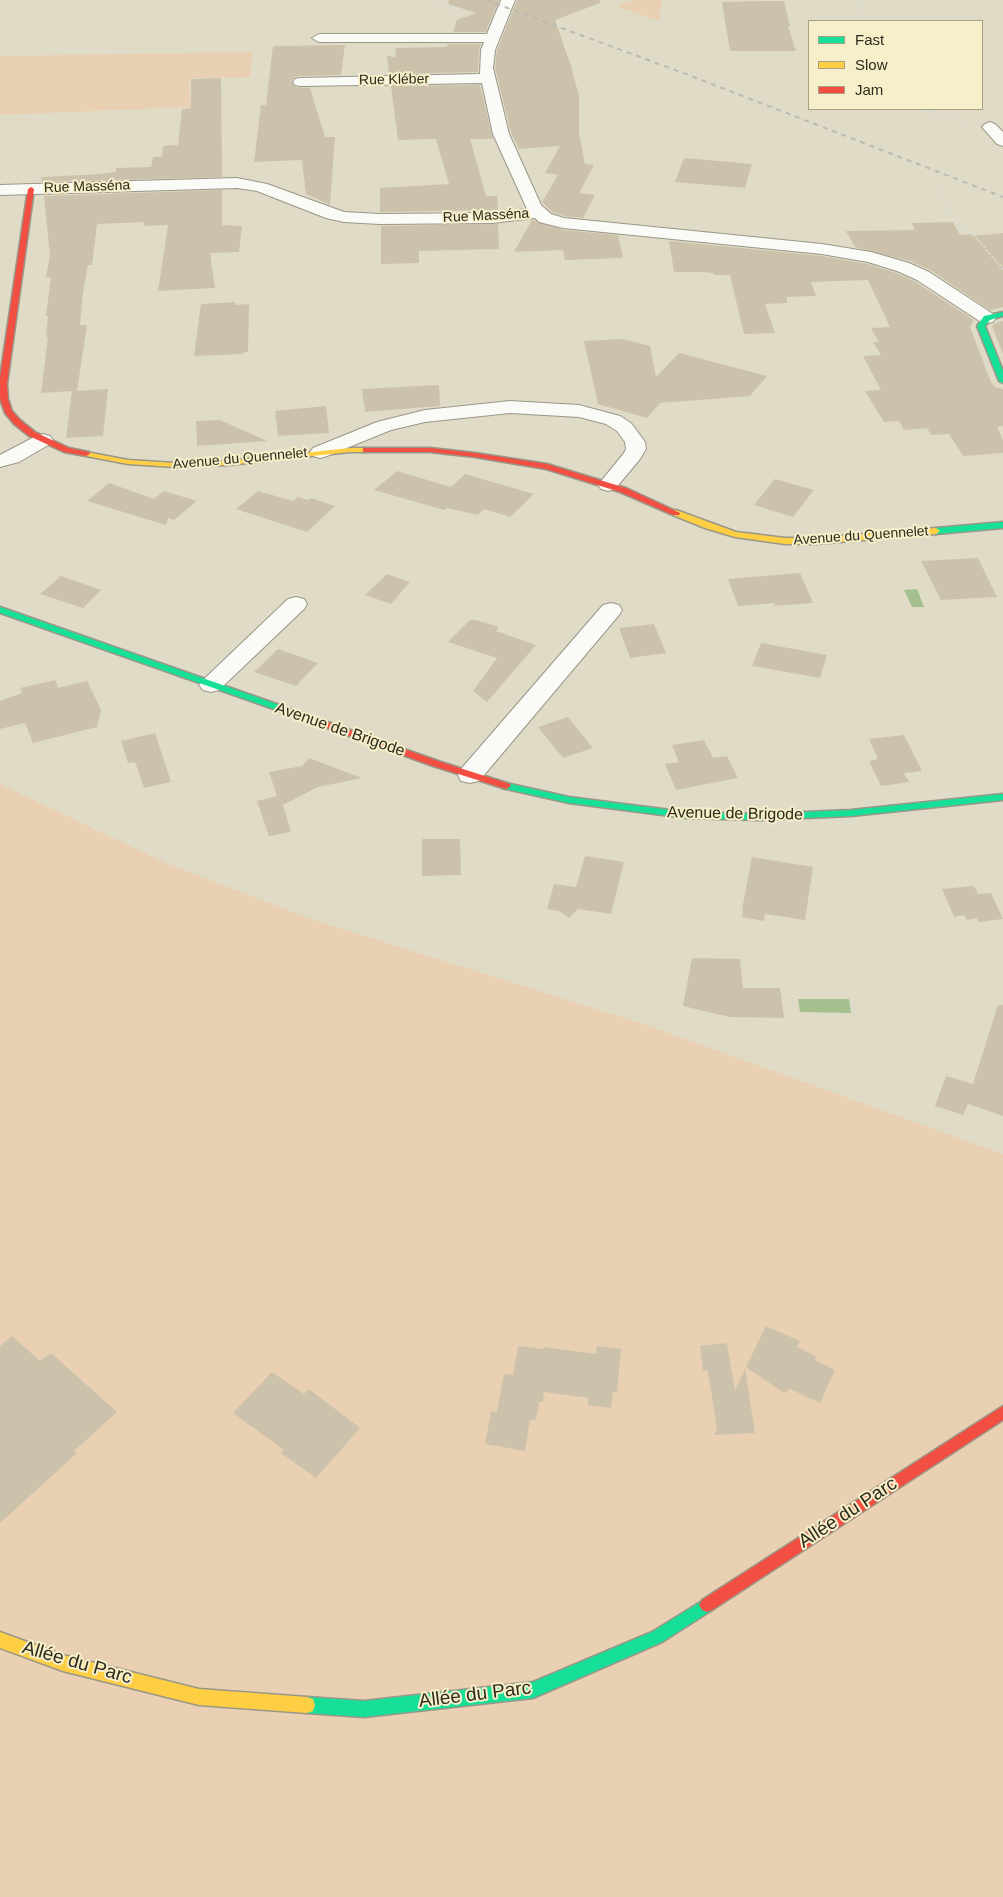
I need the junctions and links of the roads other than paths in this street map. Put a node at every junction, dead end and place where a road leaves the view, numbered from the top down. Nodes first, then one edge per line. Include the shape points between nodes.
1 (508, 0) edge
2 (495, 33) junction
3 (318, 38) dead end
4 (488, 78) junction
5 (300, 82) dead end
6 (990, 127) road end
7 (1003, 141) edge
8 (31, 189) junction
9 (0, 190) edge
10 (538, 213) junction
11 (995, 316) edge
12 (1003, 381) edge
13 (43, 440) junction
14 (320, 452) junction
15 (0, 461) edge
16 (608, 485) junction
17 (1003, 525) edge
18 (296, 604) dead end
19 (0, 610) edge
20 (611, 610) dead end
21 (211, 685) junction
22 (470, 775) junction
23 (1003, 797) edge
24 (1003, 1412) edge
25 (0, 1640) edge

1 - 2 street
2 - 3 street
2 - 4 street via 486,59
4 - 5 street, Rue Kléber
4 - 10 street via 501,134
6 - 7 street
8 - 9 street, Rue Masséna
8 - 10 street, Rue Masséna via 237,183 260,187 344,217 492,218
8 - 13 street, Avenue du Quennelet via 3,384 8,411
10 - 11 street, Rue Masséna via 563,223 813,248 871,257 923,276
11 - 12 street via 983,321 982,332
13 - 14 street, Avenue du Quennelet via 86,455 152,465 228,463
13 - 15 street
14 - 16 street, Avenue du Quennelet via 385,449 475,455 547,467
14 - 16 street, Avenue du Quennelet via 384,426 425,416 510,407 579,411 613,420 624,427 635,442 633,455
16 - 17 street, Avenue du Quennelet via 708,526 777,540 814,541
18 - 21 street
19 - 21 street, Avenue de Brigode
20 - 22 street
21 - 22 street, Avenue de Brigode
22 - 23 street, Avenue de Brigode via 579,801 724,817 830,815
24 - 25 street, Allée du Parc via 657,1637 533,1690 364,1709 200,1697 63,1662

